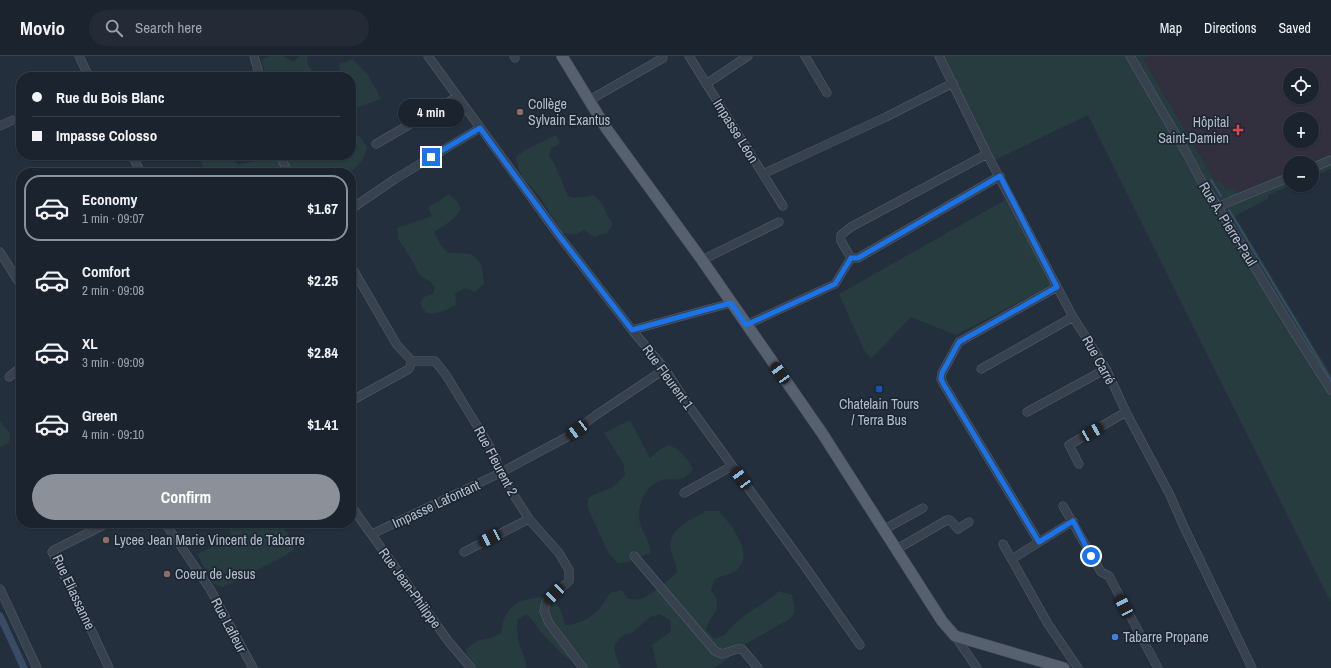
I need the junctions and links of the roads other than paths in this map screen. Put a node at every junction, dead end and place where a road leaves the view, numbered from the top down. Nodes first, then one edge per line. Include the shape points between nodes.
1 (79, 56) edge
2 (254, 56) edge
3 (428, 56) edge
4 (562, 56) edge
5 (689, 56) edge
6 (748, 56) edge
7 (805, 56) edge
8 (939, 56) edge
9 (1130, 56) edge
10 (663, 58) dead end
11 (87, 72) edge
12 (259, 72) edge
13 (953, 83) junction
14 (706, 84) junction
15 (827, 94) dead end
16 (457, 96) junction
17 (588, 101) junction
18 (13, 120) dead end
19 (0, 126) edge
20 (480, 128) junction
21 (376, 144) dead end
22 (987, 154) junction
23 (1331, 160) edge
24 (1319, 165) edge
25 (763, 174) junction
26 (1000, 176) junction
27 (1283, 180) edge
28 (356, 206) edge
29 (783, 206) dead end
30 (1218, 207) junction
31 (779, 222) dead end
32 (0, 252) edge
33 (851, 258) junction
34 (702, 260) junction
35 (356, 275) edge
36 (16, 278) edge
37 (1057, 287) junction
38 (731, 303) junction
39 (1074, 317) junction
40 (746, 325) junction
41 (632, 330) junction
42 (412, 361) junction
43 (665, 369) junction
44 (981, 369) dead end
45 (1106, 369) junction
46 (16, 372) edge
47 (9, 377) dead end
48 (1331, 390) edge
49 (356, 398) edge
50 (1027, 412) dead end
51 (1126, 412) junction
52 (1079, 464) dead end
53 (732, 466) junction
54 (500, 473) junction
55 (684, 493) dead end
56 (1063, 506) dead end
57 (923, 508) dead end
58 (356, 513) edge
59 (529, 519) junction
60 (1073, 521) junction
61 (969, 522) dead end
62 (98, 528) edge
63 (168, 528) edge
64 (883, 530) junction
65 (372, 534) junction
66 (1039, 542) junction
67 (1003, 544) dead end
68 (896, 549) junction
69 (464, 552) dead end
70 (634, 556) dead end
71 (1012, 559) junction
72 (0, 590) edge
73 (956, 636) junction
74 (860, 645) dead end
75 (37, 668) edge
76 (109, 668) edge
77 (253, 668) edge
78 (471, 668) edge
79 (583, 668) edge
80 (758, 668) edge
81 (977, 668) edge
82 (1064, 668) edge
83 (1078, 668) edge
84 (1158, 668) edge
85 (1252, 668) edge

1 - 11 street
2 - 12 street
3 - 16 street, Rue Fleurent 1
4 - 17 main road
5 - 14 street, Impasse Léon
6 - 14 street
7 - 15 street
8 - 13 street, Rue Carré
9 - 30 street, Rue A. Pierre-Paul
10 - 17 street
13 - 22 street, Rue Carré
13 - 25 street
14 - 25 street, Impasse Léon
16 - 20 street, Rue Fleurent 1
16 - 21 street
17 - 34 main road
18 - 19 street
20 - 28 street
20 - 41 street, Rue Fleurent 1
22 - 26 street, Rue Carré
22 - 33 street via 840,235 840,241
23 - 24 street
25 - 29 street, Impasse Léon
26 - 33 street via 858,258
26 - 37 street, Rue Carré
27 - 30 street
30 - 48 street, Rue A. Pierre-Paul
31 - 34 street
32 - 36 street
33 - 40 street via 835,284
34 - 38 main road
35 - 42 street via 397,345
37 - 39 street, Rue Carré
37 - 66 street via 959,342 941,379
38 - 40 main road
38 - 41 street
39 - 44 street
39 - 45 street, Rue Carré
40 - 64 main road via 822,433
41 - 43 street, Rue Fleurent 1
42 - 49 street via 409,369
42 - 54 street, Rue Fleurent 2 via 435,361 495,455
43 - 53 street, Rue Fleurent 1
43 - 54 street, Impasse Lafontant via 567,437
45 - 50 street
45 - 51 street, Rue Carré
46 - 47 street
51 - 52 street via 1069,445
51 - 85 street, Rue Carré via 1170,495
53 - 55 street
53 - 74 street, Rue Fleurent 1
54 - 59 street, Rue Fleurent 2
54 - 65 street, Impasse Lafontant
56 - 60 street
57 - 64 street
58 - 65 street, Rue Jean-Philippe
59 - 69 street
59 - 79 street, Rue Fleurent 2 via 559,553 569,570 569,581 546,602 544,611 549,623
60 - 66 street
60 - 84 street via 1101,572 1109,576
61 - 68 street via 958,529 947,520
62 - 76 street, Rue Eliassanne via 52,552
63 - 77 street, Rue Lafleur via 210,589
64 - 68 main road
65 - 78 street, Rue Jean-Philippe
66 - 71 street
67 - 71 street
68 - 73 main road via 942,621
70 - 80 street via 715,651 722,654 742,649
71 - 83 street via 1048,624
72 - 75 street
73 - 81 street
73 - 82 main road

